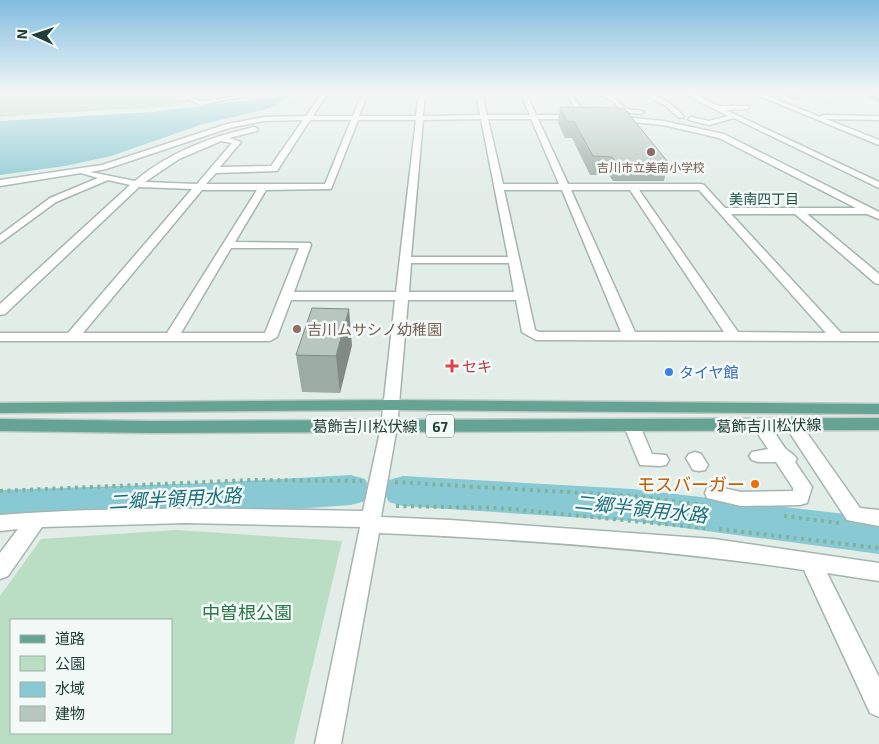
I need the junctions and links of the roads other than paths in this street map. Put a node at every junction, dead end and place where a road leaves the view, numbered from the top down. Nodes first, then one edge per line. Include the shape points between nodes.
1 (226, 128) edge
2 (268, 128) edge
3 (301, 128) edge
4 (352, 128) edge
5 (419, 128) edge
6 (485, 128) edge
7 (539, 128) edge
8 (687, 128) edge
9 (752, 128) edge
10 (761, 128) edge
11 (841, 128) edge
12 (748, 129) dead end
13 (730, 133) dead end
14 (201, 135) junction
15 (721, 136) junction
16 (223, 139) junction
17 (879, 143) edge
18 (214, 170) junction
19 (81, 172) junction
20 (106, 178) junction
21 (13, 181) junction
22 (0, 183) edge
23 (137, 184) junction
24 (879, 184) edge
25 (199, 187) junction
26 (498, 187) junction
27 (565, 187) junction
28 (633, 187) junction
29 (263, 188) junction
30 (0, 190) edge
31 (724, 212) junction
32 (799, 212) junction
33 (874, 214) edge
34 (0, 240) edge
35 (228, 245) junction
36 (407, 260) junction
37 (514, 260) junction
38 (879, 280) edge
39 (286, 296) junction
40 (403, 296) junction
41 (522, 296) junction
42 (0, 311) edge
43 (630, 336) junction
44 (0, 337) edge
45 (734, 337) junction
46 (837, 337) junction
47 (879, 337) edge
48 (72, 338) junction
49 (171, 338) junction
50 (392, 406) junction
51 (0, 408) edge
52 (879, 409) edge
53 (792, 424) junction
54 (879, 424) edge
55 (0, 425) edge
56 (760, 425) junction
57 (632, 426) junction
58 (389, 427) junction
59 (782, 455) junction
60 (758, 456) dead end
61 (647, 460) dead end
62 (712, 499) road end
63 (879, 518) edge
64 (38, 519) junction
65 (372, 522) junction
66 (0, 523) edge
67 (810, 562) junction
68 (0, 570) edge
69 (879, 572) edge
70 (879, 704) edge
71 (331, 744) edge

1 - 14 street
2 - 16 street
3 - 18 street via 274,169
4 - 29 street via 328,187
5 - 36 street
6 - 26 street
7 - 27 street
8 - 15 street
9 - 12 street
10 - 24 street
11 - 17 street
13 - 15 street
14 - 16 street
14 - 19 street via 122,162
15 - 33 street
16 - 18 street via 236,142
16 - 23 street via 162,164
18 - 25 street
19 - 20 street
19 - 21 street
20 - 23 street
20 - 34 street via 53,200
21 - 22 street
21 - 30 street
23 - 25 street
23 - 42 street
25 - 29 street
25 - 48 street
26 - 27 street
26 - 37 street
27 - 28 street
27 - 43 street
28 - 31 street via 701,187
28 - 45 street
29 - 35 street
31 - 32 street
31 - 46 street
32 - 33 street
32 - 38 street
35 - 39 street via 306,245
35 - 49 street
36 - 37 street
36 - 40 street
37 - 41 street
39 - 40 street
39 - 49 street via 270,337
40 - 41 street
40 - 50 street
41 - 43 street via 529,332 536,336
43 - 45 street
44 - 48 street
45 - 46 street
46 - 47 street
48 - 49 street
50 - 51 main road, 葛飾吉川松伏線 / 67
50 - 52 main road, 葛飾吉川松伏線 / 67
50 - 58 street
53 - 54 main road, 葛飾吉川松伏線 / 67
53 - 56 main road, 葛飾吉川松伏線 / 67
53 - 63 street via 854,515
55 - 58 main road, 葛飾吉川松伏線 / 67
56 - 57 main road, 葛飾吉川松伏線 / 67
56 - 59 street
57 - 58 main road, 葛飾吉川松伏線 / 67
57 - 61 street
58 - 65 street
59 - 60 street
59 - 62 street via 803,487 800,498
64 - 65 street via 154,516
64 - 66 street
64 - 68 street
65 - 67 street via 714,548
65 - 71 street
67 - 69 street
67 - 70 street

